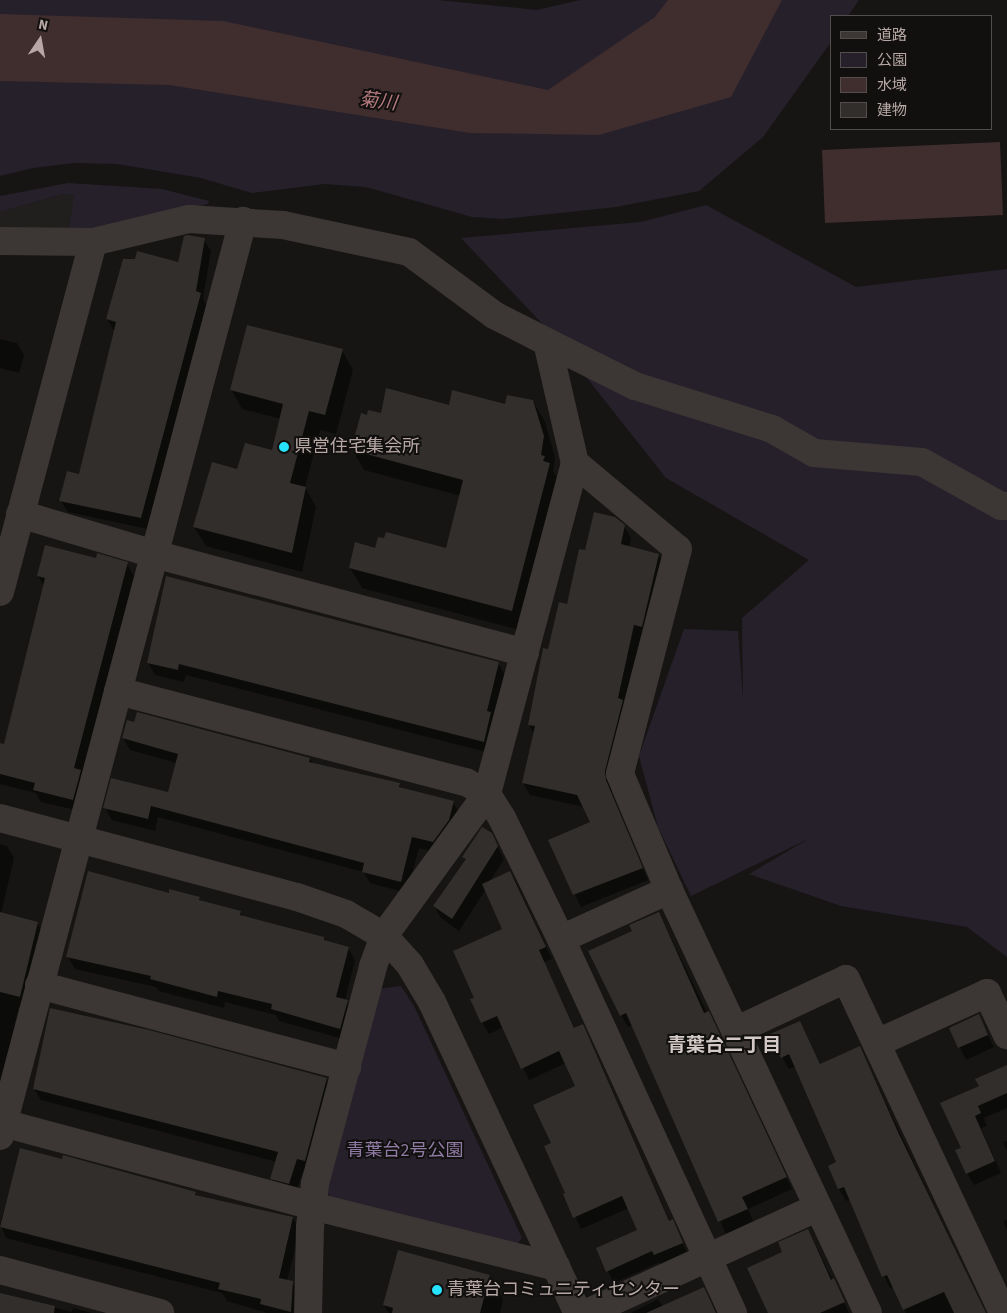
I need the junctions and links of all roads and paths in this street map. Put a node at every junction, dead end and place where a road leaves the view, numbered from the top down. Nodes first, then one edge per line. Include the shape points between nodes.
1 (243, 221) junction
2 (0, 241) edge
3 (94, 242) junction
4 (547, 342) junction
5 (575, 463) junction
6 (1007, 506) edge
7 (20, 514) junction
8 (154, 554) junction
9 (0, 592) edge
10 (525, 653) junction
11 (118, 691) junction
12 (487, 794) junction
13 (0, 818) edge
14 (77, 839) junction
15 (669, 890) junction
16 (384, 936) junction
17 (561, 939) junction
18 (39, 985) junction
19 (737, 1030) junction
20 (1007, 1034) edge
21 (877, 1043) junction
22 (347, 1067) junction
23 (2, 1130) edge
24 (312, 1206) junction
25 (818, 1207) junction
26 (707, 1259) junction
27 (556, 1267) junction
28 (0, 1270) edge
29 (160, 1313) edge
30 (308, 1313) edge
31 (578, 1313) edge
32 (588, 1313) edge
33 (733, 1313) edge
34 (868, 1313) edge
35 (1003, 1313) edge

1 - 3 street via 189,219
1 - 4 street via 283,225 409,252 494,315
1 - 8 street
2 - 3 street
3 - 7 street
4 - 5 street
4 - 6 street via 635,386 772,429 814,453 922,462 1001,506
5 - 10 street
5 - 15 street via 678,549 620,774
7 - 8 street
7 - 9 street
8 - 10 street
8 - 11 street
10 - 12 street
11 - 12 street via 466,782
11 - 14 street
12 - 16 street
12 - 17 street
13 - 14 street
14 - 16 street via 297,897 346,914
14 - 18 street
15 - 17 street
15 - 19 street
16 - 22 street
16 - 27 street via 410,965 432,1002
17 - 26 street
18 - 22 street
18 - 23 street
19 - 21 street via 846,980
19 - 25 street
20 - 21 street via 987,993
21 - 35 street
22 - 24 street
23 - 24 street
24 - 27 street
24 - 30 street
25 - 26 street
25 - 34 street
26 - 32 street
26 - 33 street
27 - 31 street
28 - 29 street

